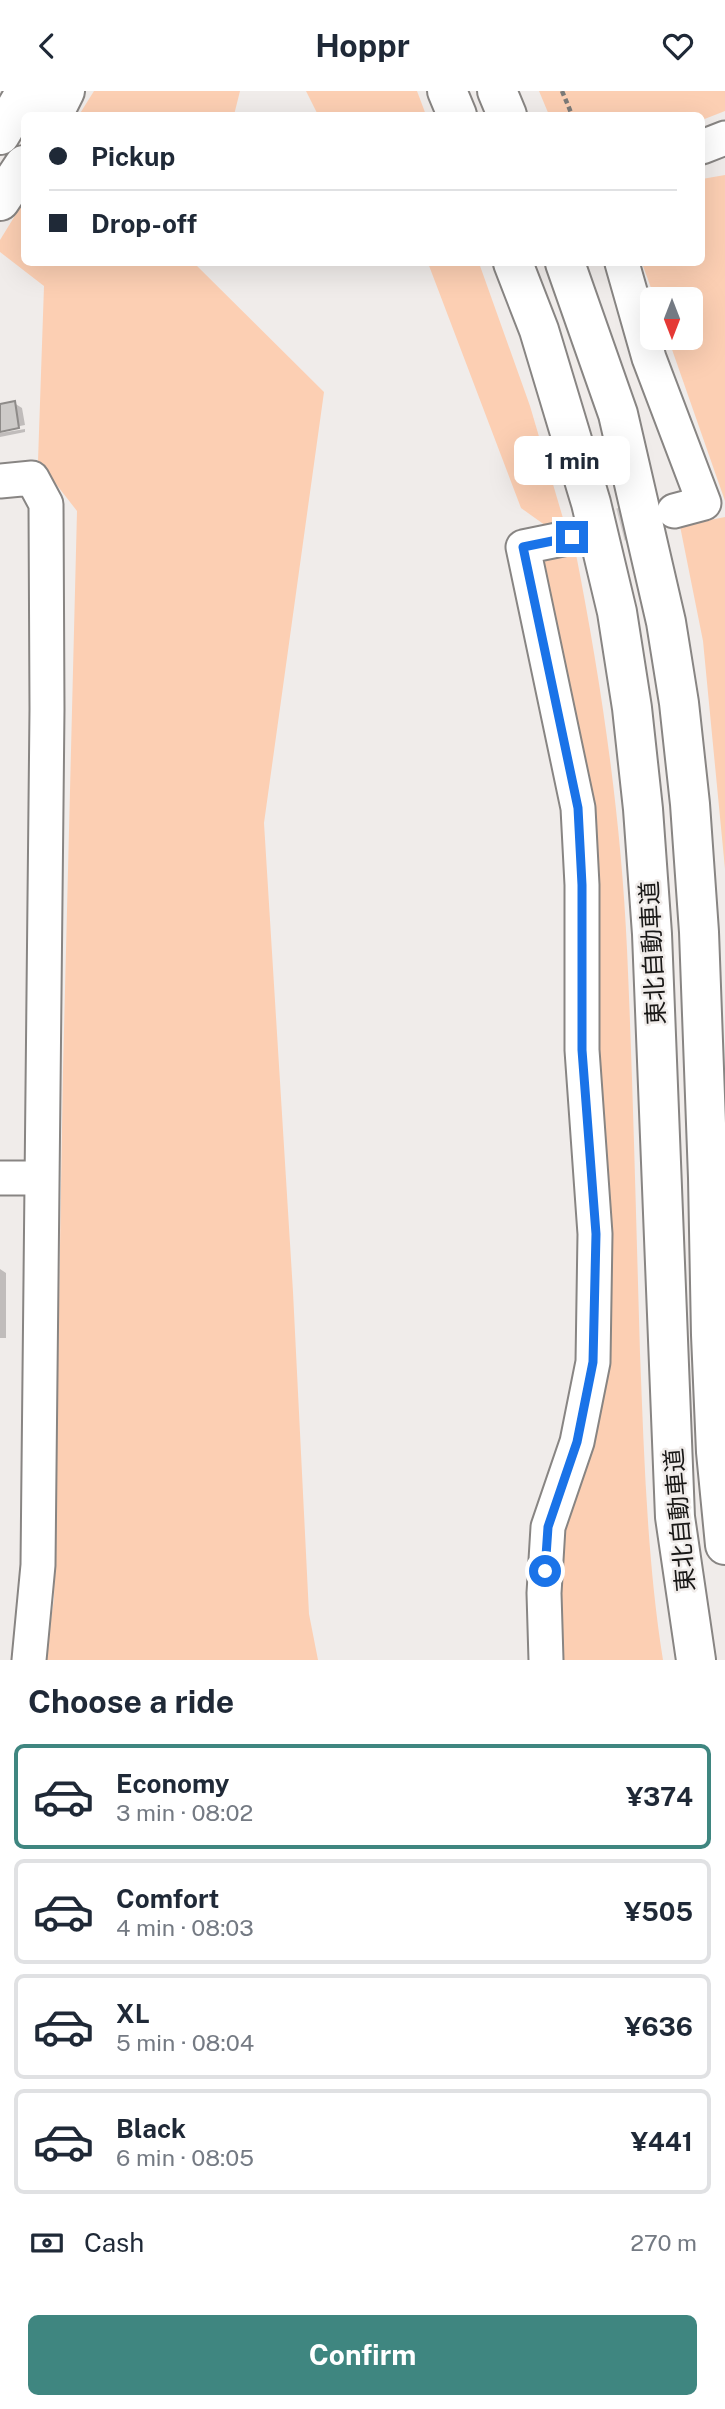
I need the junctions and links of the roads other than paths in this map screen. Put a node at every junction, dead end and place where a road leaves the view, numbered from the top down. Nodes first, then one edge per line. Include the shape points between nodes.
1 (26, 91) edge
2 (65, 91) edge
3 (447, 91) edge
4 (497, 91) edge
5 (54, 112) edge
6 (456, 112) edge
7 (506, 112) edge
8 (0, 135) edge
9 (725, 138) edge
10 (705, 145) edge
11 (21, 170) edge
12 (0, 201) edge
13 (514, 266) edge
14 (566, 266) edge
15 (623, 266) edge
16 (0, 481) edge
17 (674, 511) tunnel mouth
18 (572, 537) tunnel mouth
19 (0, 1178) edge
20 (42, 1178) junction
21 (725, 1545) edge
22 (29, 1660) edge
23 (546, 1660) edge
24 (696, 1660) edge

1 - 8 main road
2 - 5 main road
3 - 6 main road
4 - 7 main road
9 - 10 street
11 - 12 main road
13 - 24 main road, 東北自動車道 via 539,330 591,503 617,612 632,708 652,934 676,1517
14 - 21 main road, 東北自動車道 via 618,414 666,622 679,703 699,932 710,1335
15 - 17 street via 649,358 704,503
16 - 20 street via 32,478 46,504
18 - 23 street via 523,547 578,808 582,1050 596,1234 593,1362 577,1442 548,1527
19 - 20 street
20 - 22 street via 38,1565

